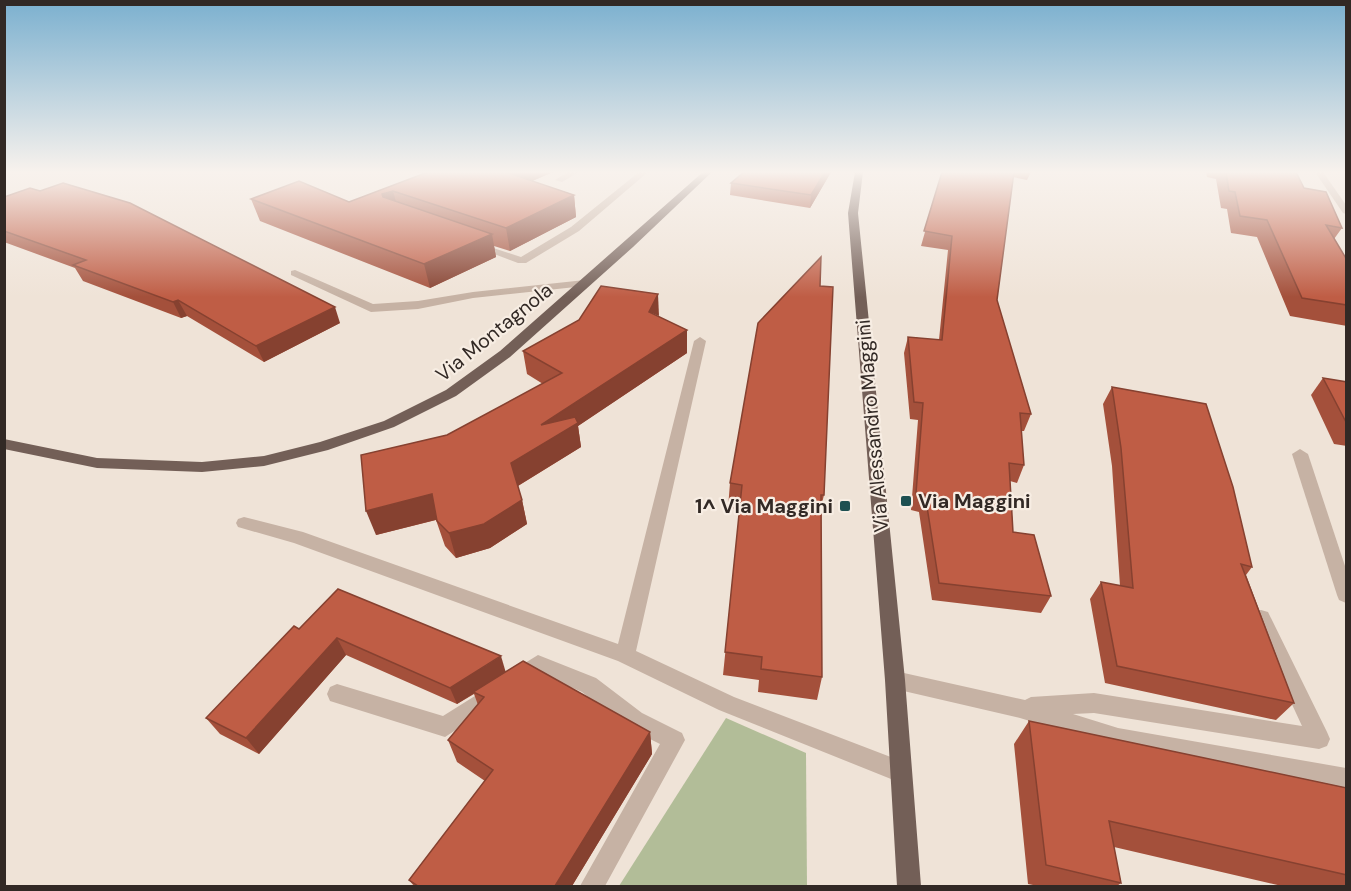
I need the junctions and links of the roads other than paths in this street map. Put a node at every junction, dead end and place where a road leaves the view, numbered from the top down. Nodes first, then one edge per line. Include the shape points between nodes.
1 (594, 214) edge
2 (663, 214) edge
3 (853, 214) edge
4 (469, 243) edge
5 (295, 273) dead end
6 (585, 283) junction
7 (700, 341) dead end
8 (4, 444) edge
9 (1300, 453) dead end
10 (244, 523) dead end
11 (1347, 595) edge
12 (1261, 618) edge
13 (626, 655) junction
14 (895, 680) junction
15 (337, 694) dead end
16 (1020, 708) junction
17 (901, 772) junction
18 (1347, 779) edge
19 (592, 886) edge
20 (909, 886) edge

1 - 4 street via 522,261
2 - 6 main road, Via Montagnola
3 - 14 main road, Via Alessandro Maggini
5 - 6 street, Via Montagnola via 370,308
6 - 8 main road, Via Montagnola via 505,354 451,393 389,424 323,446 264,461 202,467 97,463
7 - 13 street
9 - 11 street
10 - 13 street via 297,537
12 - 16 street via 1319,740 1094,703
13 - 17 street via 703,694
14 - 16 street
14 - 17 main road, Via Alessandro Maggini
15 - 19 street via 445,727 538,664 589,685 634,720 674,740
16 - 18 street via 1118,738
17 - 20 main road, Via Alessandro Maggini

